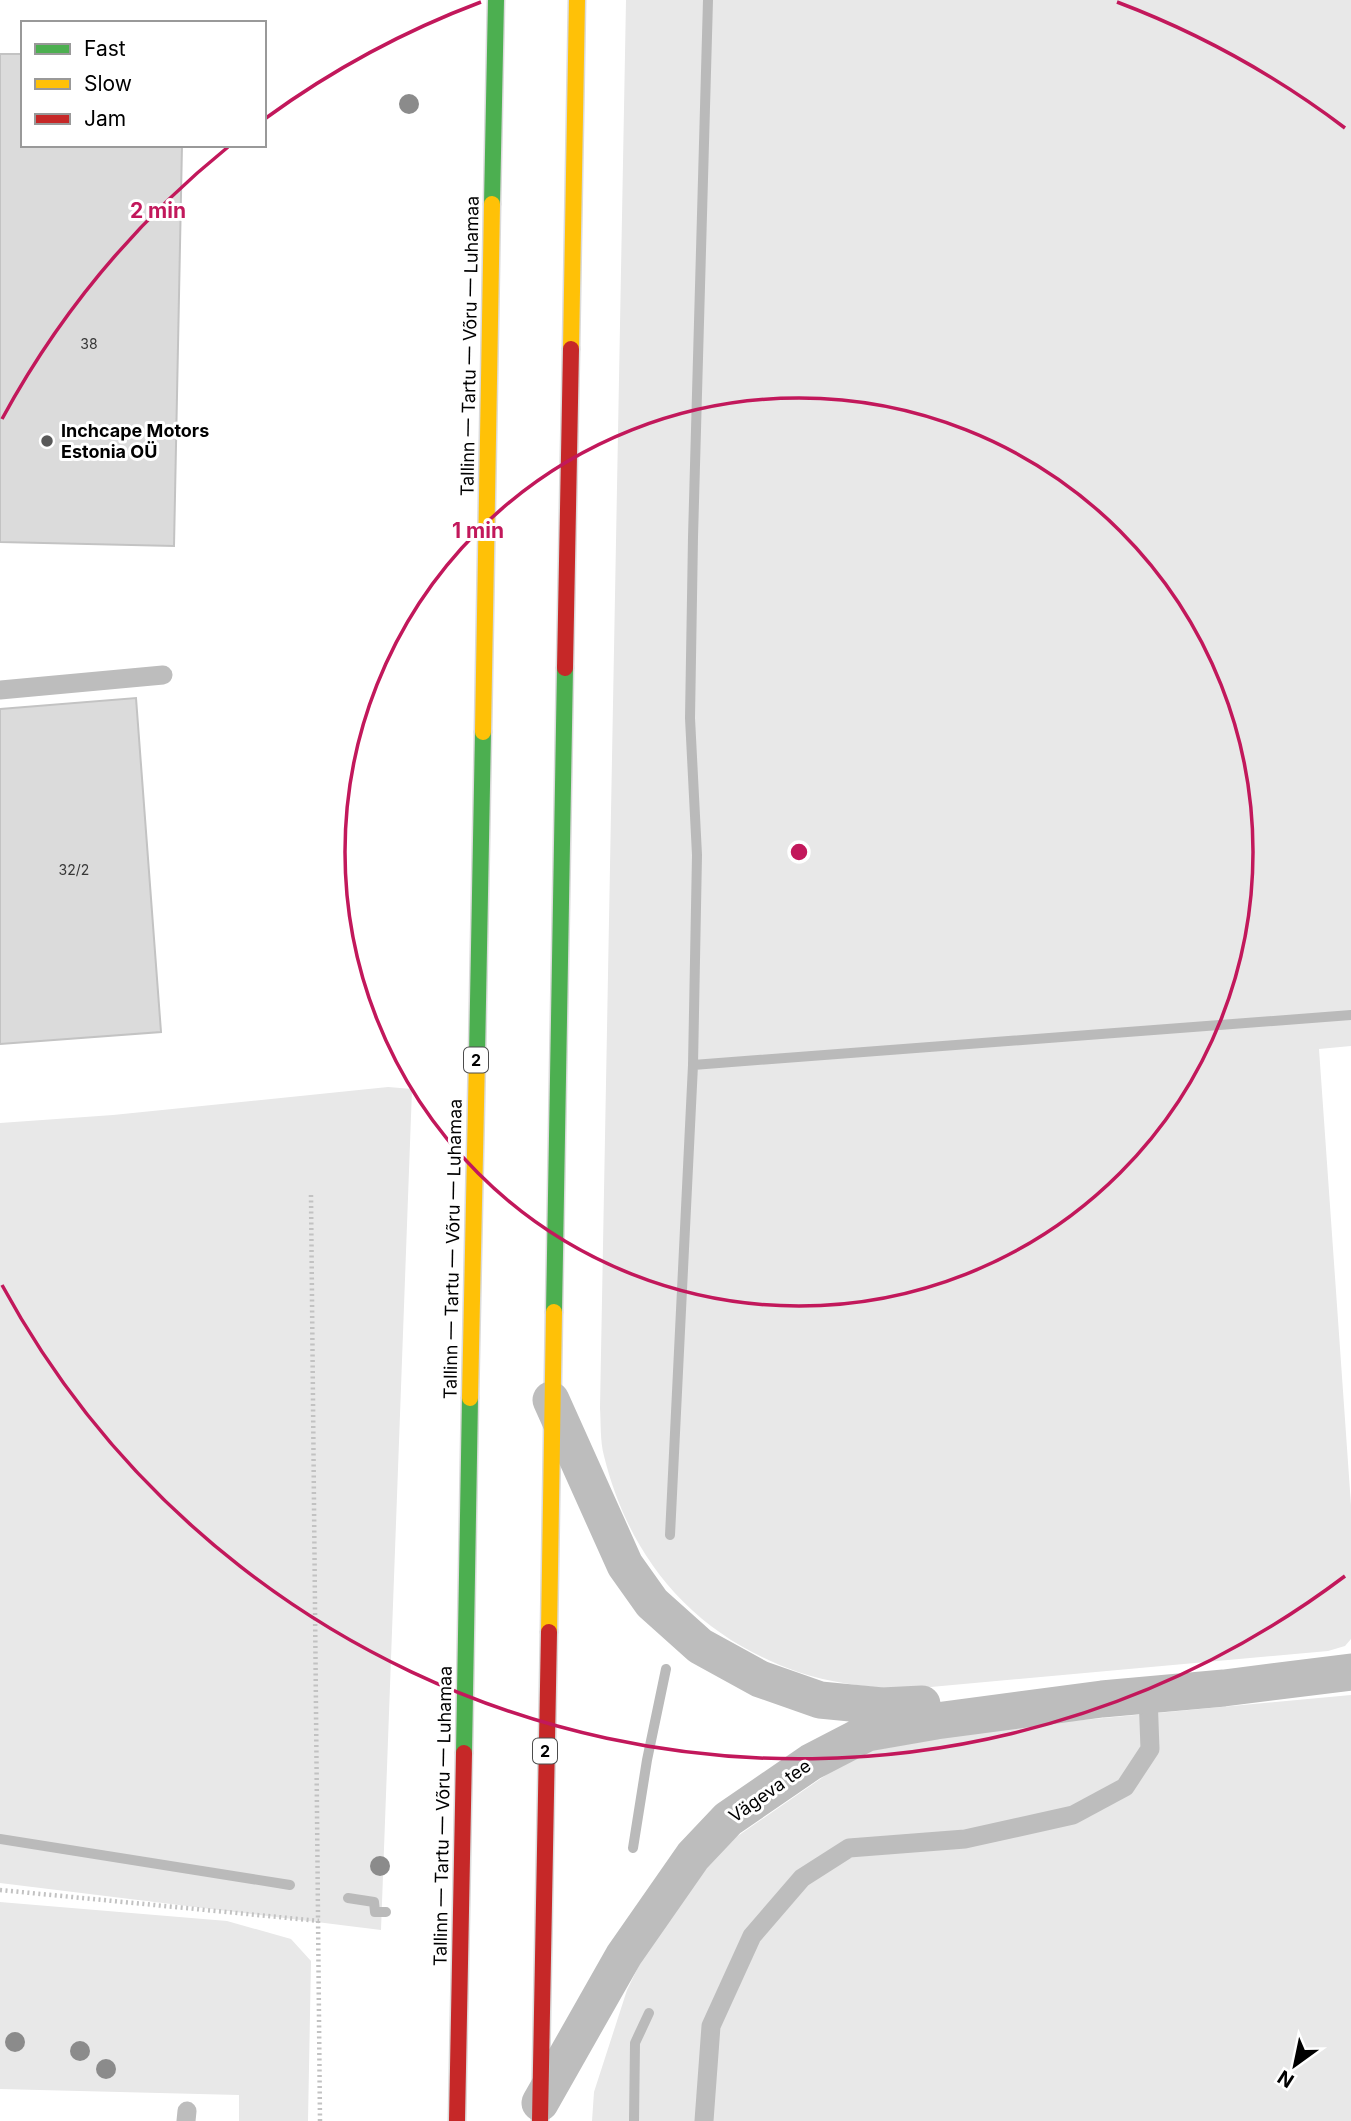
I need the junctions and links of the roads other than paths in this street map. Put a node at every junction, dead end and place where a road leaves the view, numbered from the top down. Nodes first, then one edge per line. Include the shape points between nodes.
1 (496, 0) edge
2 (576, 0) edge
3 (163, 675) dead end
4 (0, 690) edge
5 (551, 1399) junction
6 (1351, 1672) edge
7 (1148, 1695) junction
8 (1102, 1699) junction
9 (540, 2112) edge
10 (457, 2121) edge
11 (704, 2121) edge

1 - 10 highway, Tallinn — Tartu — Võru — Luhamaa / 2
2 - 5 highway, 2
3 - 4 lane
5 - 8 street, Vägeva tee via 625,1564 652,1603 700,1646 760,1679 820,1700 882,1706
5 - 9 highway, 2
6 - 7 street, Vägeva tee
7 - 8 street, Vägeva tee
7 - 11 lane via 1150,1749 1125,1787 1073,1815 965,1839 849,1848 802,1878 752,1936 711,2026
8 - 9 street, Vägeva tee via 867,1733 811,1762 728,1819 693,1856 630,1945

